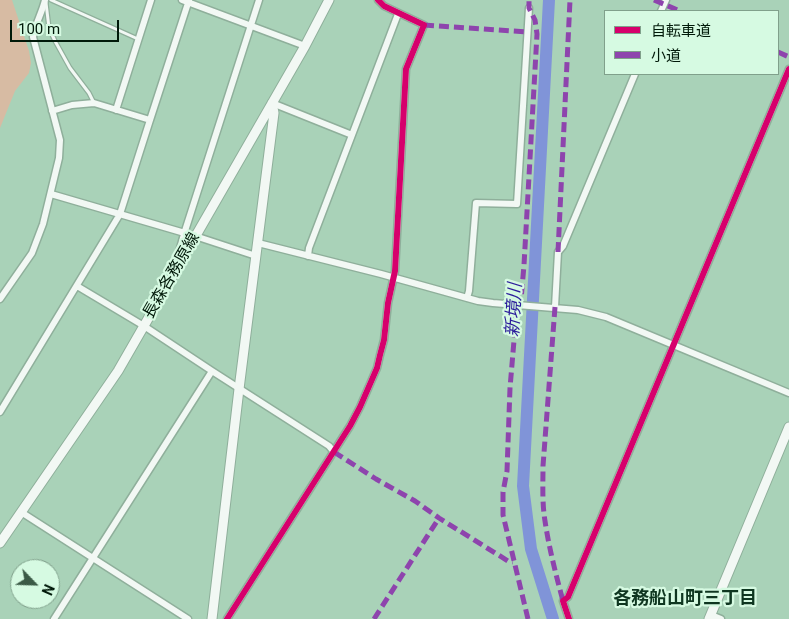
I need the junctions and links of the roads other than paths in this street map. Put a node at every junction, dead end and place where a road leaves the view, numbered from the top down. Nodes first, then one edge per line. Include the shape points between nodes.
1 (45, 0) edge
2 (51, 0) edge
3 (151, 0) edge
4 (259, 0) edge
5 (329, 0) edge
6 (378, 0) edge
7 (186, 1) edge
8 (529, 8) dead end
9 (398, 14) junction
10 (251, 26) junction
11 (138, 39) junction
12 (305, 46) junction
13 (789, 69) edge
14 (635, 75) edge
15 (94, 103) junction
16 (272, 103) junction
17 (116, 110) junction
18 (52, 111) junction
19 (150, 120) junction
20 (352, 135) junction
21 (51, 194) junction
22 (120, 214) junction
23 (184, 234) junction
24 (195, 236) junction
25 (258, 243) junction
26 (256, 256) junction
27 (308, 256) junction
28 (181, 262) junction
29 (393, 278) junction
30 (77, 286) junction
31 (467, 298) junction
32 (0, 299) edge
33 (555, 307) junction
34 (144, 326) junction
35 (673, 345) junction
36 (212, 371) junction
37 (240, 389) junction
38 (789, 394) edge
39 (0, 412) edge
40 (789, 427) edge
41 (334, 452) junction
42 (21, 512) junction
43 (0, 543) edge
44 (93, 558) junction
45 (710, 617) edge
46 (54, 619) edge
47 (188, 619) edge
48 (212, 619) edge
49 (227, 619) edge
50 (568, 619) edge
51 (721, 619) edge

1 - 15 lane via 49,28 70,68
1 - 18 street via 32,37
2 - 11 lane
3 - 11 street
4 - 10 street
5 - 12 street, 長森各務原線
6 - 9 street
7 - 10 street
7 - 19 street
8 - 31 street via 517,204 476,203
9 - 20 street
9 - 29 street via 424,25 406,69
10 - 12 street
10 - 23 street
11 - 17 street
12 - 16 street, 長森各務原線
13 - 35 street
14 - 33 street via 558,252
15 - 17 street
15 - 18 street
16 - 20 street
16 - 24 street, 長森各務原線
16 - 25 street via 274,113
17 - 19 street
18 - 21 street via 60,140
19 - 22 street
20 - 27 street
21 - 22 street
21 - 32 street via 32,253
22 - 23 street
22 - 30 street
23 - 24 street
23 - 28 street via 179,252
24 - 26 street
24 - 28 street, 長森各務原線
25 - 26 street
25 - 27 street
26 - 37 street
27 - 29 street
28 - 34 street, 長森各務原線
29 - 31 street
29 - 41 street via 377,368
30 - 34 street
30 - 39 street
31 - 33 street
33 - 35 street via 606,318
34 - 36 street
34 - 42 street, 長森各務原線 via 118,371
35 - 38 street
35 - 50 street via 568,597 563,601
36 - 37 street
36 - 44 street
37 - 41 street
37 - 48 street
40 - 45 street
41 - 49 street
42 - 43 street, 長森各務原線
42 - 44 street
44 - 46 street
44 - 47 street
45 - 51 street

